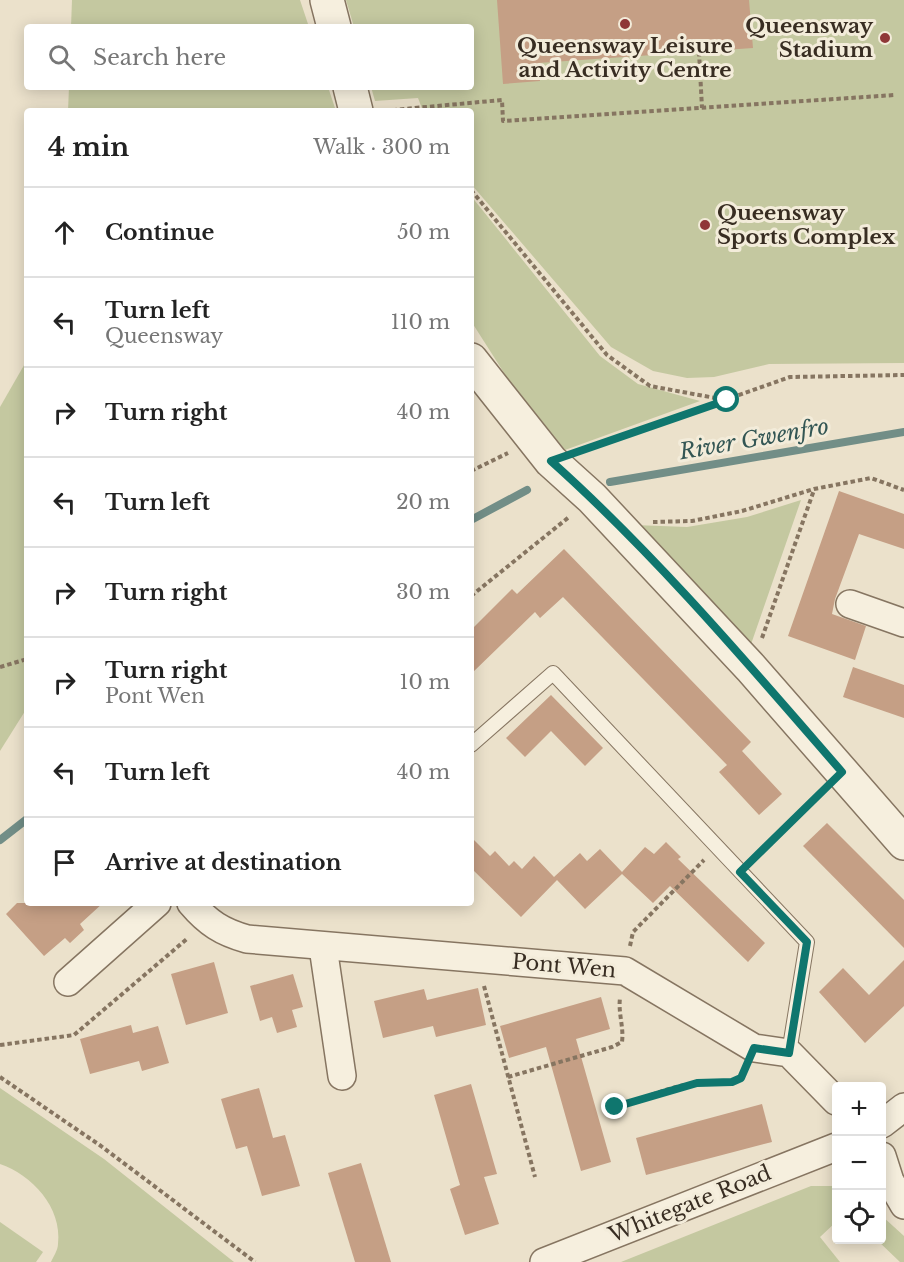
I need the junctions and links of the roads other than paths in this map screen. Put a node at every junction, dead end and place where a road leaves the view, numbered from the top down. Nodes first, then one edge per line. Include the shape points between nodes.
1 (327, 0) edge
2 (333, 24) edge
3 (351, 90) edge
4 (356, 108) edge
5 (474, 364) edge
6 (850, 604) dead end
7 (904, 623) edge
8 (474, 742) edge
9 (904, 843) edge
10 (154, 906) edge
11 (199, 912) edge
12 (323, 947) junction
13 (68, 982) dead end
14 (789, 1053) junction
15 (342, 1076) dead end
16 (832, 1096) edge
17 (904, 1107) edge
18 (886, 1121) edge
19 (832, 1148) edge
20 (886, 1169) edge
21 (904, 1205) edge
22 (544, 1262) edge

1 - 2 street
3 - 4 street
5 - 9 street via 542,451 592,498 751,669
6 - 7 street
8 - 14 lane via 553,673 807,942
10 - 13 street
11 - 12 street, Pont Wen via 222,932 247,939
12 - 14 street, Pont Wen via 625,971 754,1048
12 - 15 street
14 - 16 street
17 - 18 street
19 - 22 street, Whitegate Road
20 - 21 street

